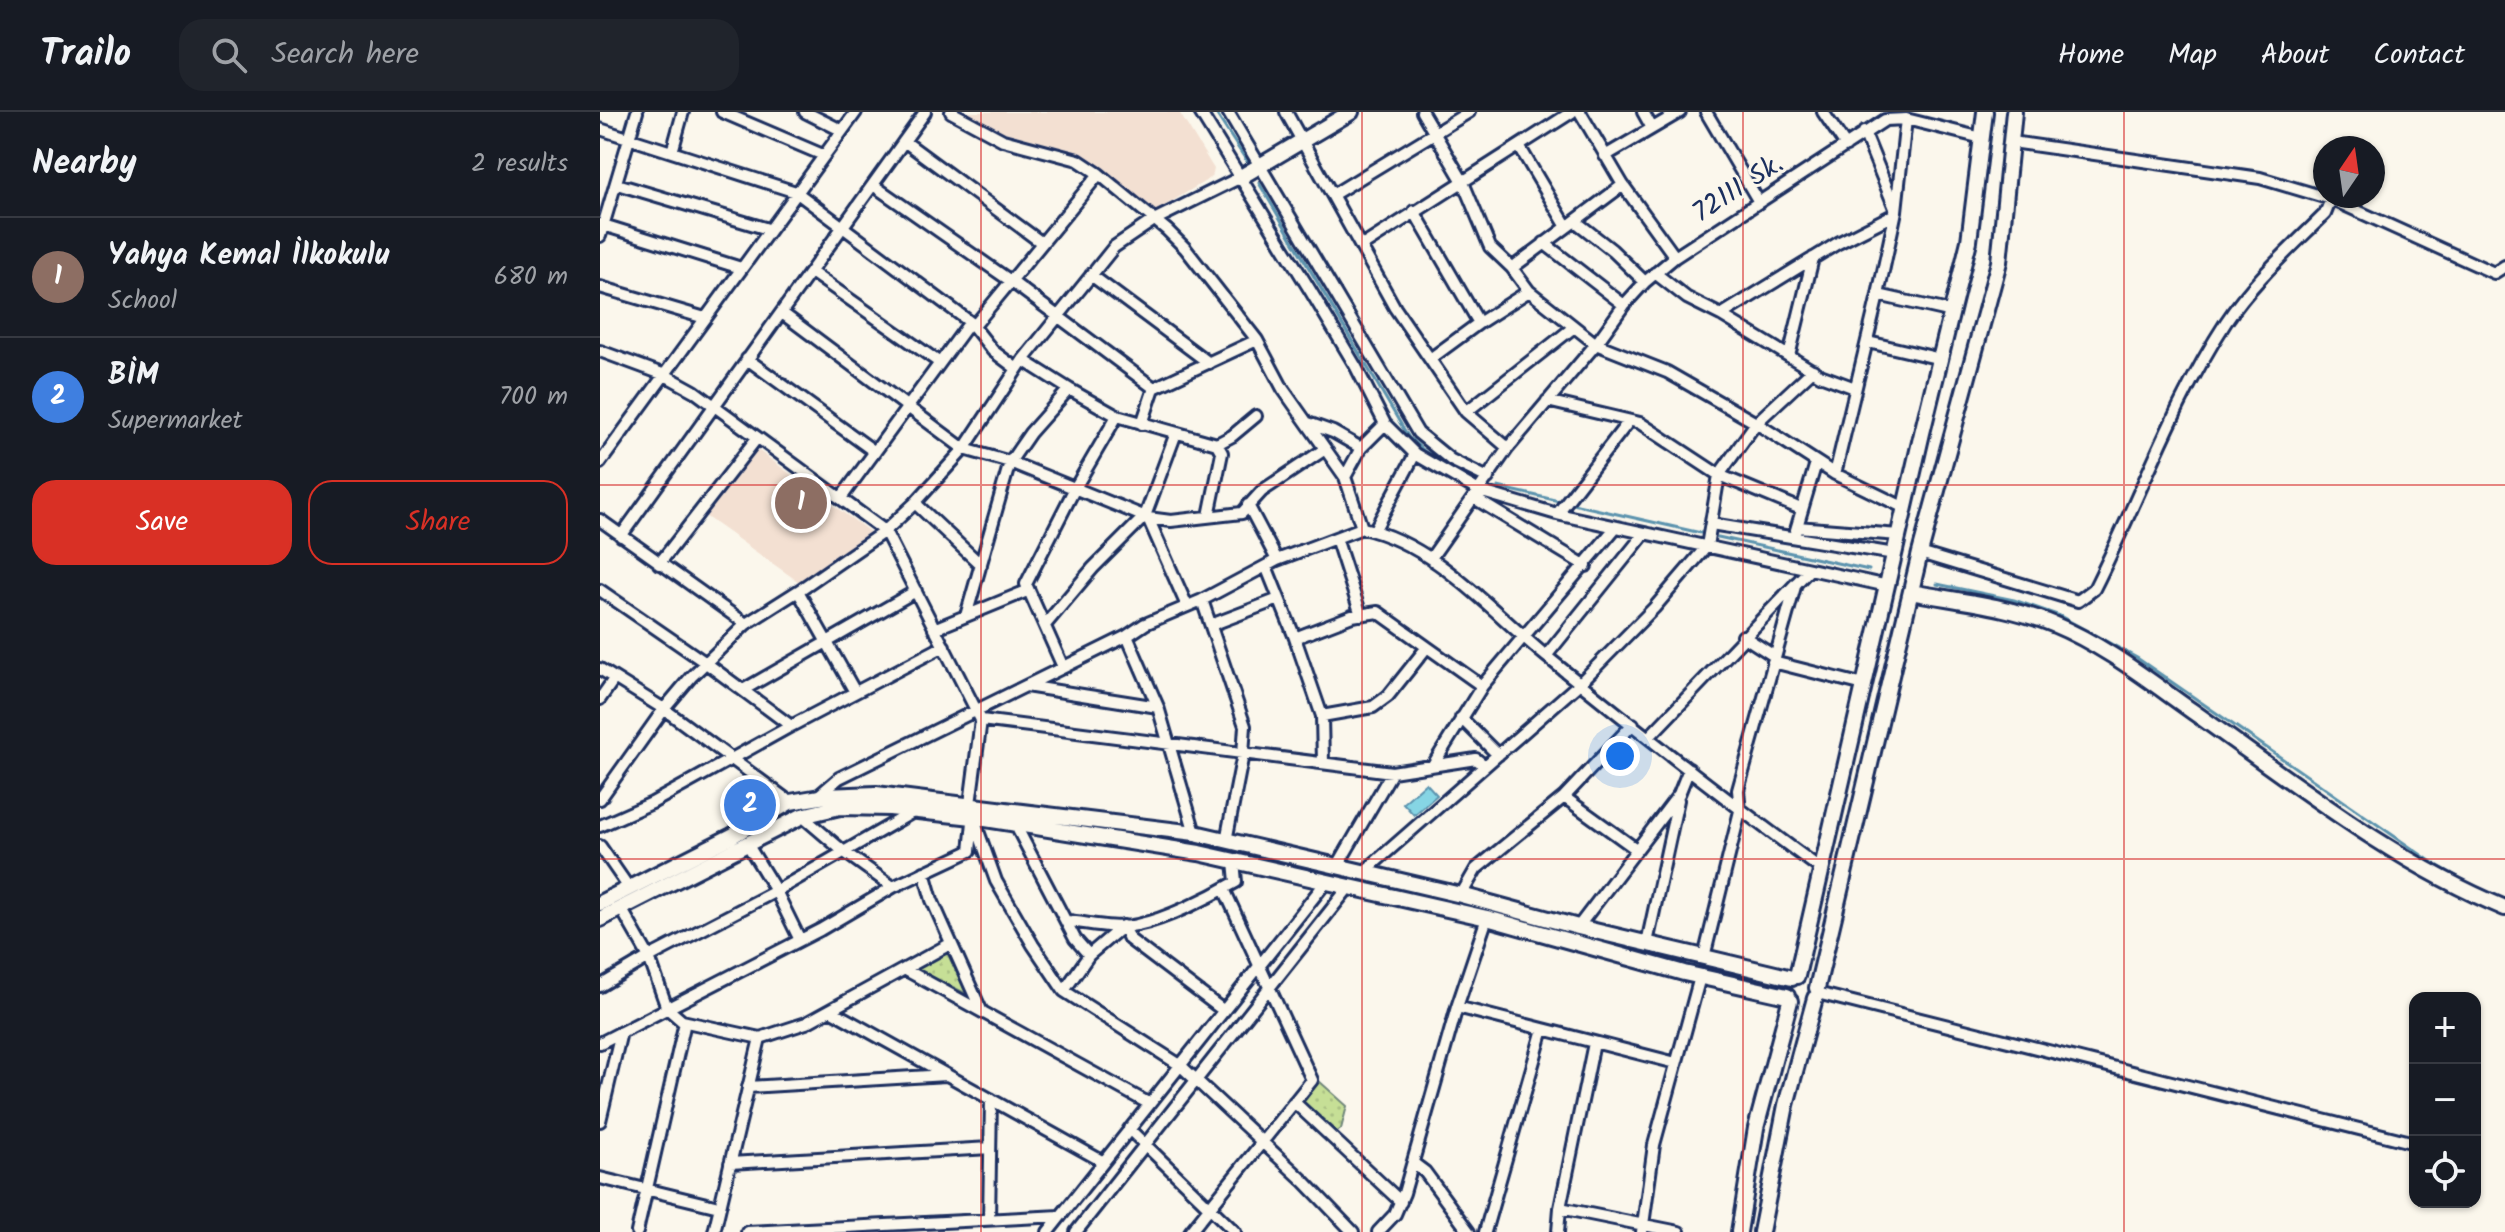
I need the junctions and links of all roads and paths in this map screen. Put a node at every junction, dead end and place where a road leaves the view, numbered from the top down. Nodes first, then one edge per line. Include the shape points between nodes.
1 (637, 112) edge
2 (683, 112) edge
3 (722, 112) edge
4 (805, 112) edge
5 (856, 112) edge
6 (925, 112) edge
7 (951, 112) edge
8 (1200, 112) edge
9 (1228, 112) edge
10 (1286, 112) edge
11 (1351, 112) edge
12 (1422, 112) edge
13 (1469, 112) edge
14 (1572, 112) edge
15 (1580, 112) edge
16 (1643, 112) edge
17 (1680, 112) edge
18 (1706, 112) edge
19 (1823, 112) edge
20 (1985, 112) edge
21 (2014, 112) edge
22 (1931, 118) edge
23 (1906, 119) junction
24 (1652, 128) junction
25 (600, 129) edge
26 (841, 130) junction
27 (1864, 132) junction
28 (1434, 133) junction
29 (1982, 138) junction
30 (629, 139) junction
31 (1304, 140) junction
32 (904, 141) junction
33 (2012, 142) junction
34 (1519, 146) junction
35 (1846, 146) junction
36 (672, 152) junction
37 (823, 155) junction
38 (1605, 156) junction
39 (1260, 166) junction
40 (1099, 174) junction
41 (1239, 178) junction
42 (1462, 180) junction
43 (617, 184) junction
44 (873, 185) junction
45 (1623, 185) junction
46 (796, 192) junction
47 (1334, 194) junction
48 (2313, 194) edge
49 (1759, 202) junction
50 (2327, 208) edge
51 (2351, 208) edge
52 (1414, 211) junction
53 (1895, 213) junction
54 (1154, 220) junction
55 (1571, 224) junction
56 (842, 228) junction
57 (601, 229) edge
58 (768, 229) junction
59 (1042, 243) junction
60 (1544, 243) junction
61 (1362, 246) junction
62 (1675, 257) junction
63 (1813, 258) junction
64 (2505, 266) edge
65 (741, 268) junction
66 (1512, 268) junction
67 (811, 272) junction
68 (1655, 273) junction
69 (1091, 275) junction
70 (1012, 282) junction
71 (1645, 282) junction
72 (600, 287) edge
73 (1529, 291) junction
74 (1878, 295) junction
75 (1624, 305) junction
76 (1953, 312) junction
77 (782, 313) junction
78 (1721, 315) junction
79 (1057, 316) junction
80 (705, 318) junction
81 (1479, 323) junction
82 (972, 324) junction
83 (1574, 327) junction
84 (1257, 340) junction
85 (1868, 342) junction
86 (1596, 344) junction
87 (600, 351) edge
88 (1789, 356) junction
89 (747, 359) junction
90 (1430, 359) junction
91 (1941, 359) junction
92 (940, 363) junction
93 (1209, 363) junction
94 (1020, 365) junction
95 (1813, 370) junction
96 (665, 375) junction
97 (1154, 388) junction
98 (1855, 388) junction
99 (1069, 389) junction
100 (1547, 401) junction
101 (714, 406) junction
102 (909, 407) junction
103 (1466, 412) junction
104 (1117, 416) junction
105 (1256, 416) dead end
106 (1629, 421) junction
107 (1308, 423) junction
108 (1756, 423) junction
109 (1142, 424) junction
110 (1385, 424) junction
111 (1176, 433) junction
112 (757, 438) junction
113 (1217, 444) junction
114 (1361, 448) junction
115 (1508, 448) junction
116 (964, 449) junction
117 (1325, 449) junction
118 (875, 452) junction
119 (1415, 454) junction
120 (1010, 462) junction
121 (600, 463) edge
122 (1816, 463) junction
123 (1835, 474) junction
124 (1719, 475) junction
125 (1345, 477) junction
126 (1488, 478) junction
127 (1075, 488) junction
128 (1477, 494) junction
129 (841, 498) junction
130 (915, 503) junction
131 (1248, 505) junction
132 (1905, 508) junction
133 (1801, 509) junction
134 (1557, 514) junction
135 (1209, 516) junction
136 (1146, 517) junction
137 (600, 520) edge
138 (1711, 524) junction
139 (1616, 527) junction
140 (1362, 528) junction
141 (885, 531) junction
142 (1374, 531) junction
143 (1796, 532) junction
144 (1645, 533) junction
145 (1899, 535) junction
146 (621, 536) junction
147 (1336, 538) junction
148 (1707, 546) junction
149 (1920, 553) junction
150 (1895, 554) junction
151 (1431, 558) junction
152 (1277, 560) junction
153 (659, 564) junction
154 (981, 565) junction
155 (1266, 566) junction
156 (1586, 566) junction
157 (1810, 569) junction
158 (1796, 583) junction
159 (1888, 586) junction
160 (600, 590) edge
161 (798, 591) junction
162 (916, 591) junction
163 (1027, 591) junction
164 (1911, 592) junction
165 (1279, 599) junction
166 (1202, 600) junction
167 (1187, 606) junction
168 (1361, 615) junction
169 (966, 616) junction
170 (746, 624) junction
171 (1045, 625) junction
172 (1211, 625) junction
173 (934, 629) junction
174 (1127, 636) junction
175 (1743, 636) junction
176 (1525, 637) junction
177 (1295, 638) junction
178 (826, 643) junction
179 (944, 646) junction
180 (1427, 647) junction
181 (1546, 656) junction
182 (1774, 659) junction
183 (706, 663) junction
184 (1063, 667) junction
185 (600, 669) edge
186 (614, 679) junction
187 (1581, 682) junction
188 (1864, 685) junction
189 (1024, 686) junction
190 (1482, 686) junction
191 (743, 690) junction
192 (855, 692) junction
193 (600, 699) edge
194 (1158, 707) junction
195 (664, 709) junction
196 (977, 716) junction
197 (1322, 716) junction
198 (1461, 718) junction
199 (1633, 724) junction
200 (791, 726) junction
201 (1649, 737) junction
202 (1168, 744) junction
203 (1243, 754) junction
204 (1498, 755) junction
205 (731, 760) junction
206 (1323, 763) junction
207 (1433, 765) junction
208 (1485, 766) junction
209 (1689, 769) junction
210 (1392, 772) junction
211 (1679, 794) junction
212 (1564, 797) junction
213 (815, 798) junction
214 (600, 799) edge
215 (790, 802) junction
216 (914, 810) junction
217 (971, 811) junction
218 (1740, 811) junction
219 (802, 816) junction
220 (1015, 824) junction
221 (600, 826) edge
222 (1195, 833) junction
223 (1226, 841) junction
224 (746, 842) junction
225 (600, 846) edge
226 (1636, 849) junction
227 (843, 851) junction
228 (1234, 861) junction
229 (1338, 865) junction
230 (1821, 869) junction
231 (924, 872) junction
232 (1364, 872) junction
233 (1326, 882) junction
234 (893, 887) junction
235 (1349, 887) junction
236 (629, 888) junction
237 (1224, 889) junction
238 (776, 891) junction
239 (1461, 895) junction
240 (600, 903) edge
241 (621, 908) junction
242 (2505, 908) edge
243 (1487, 918) junction
244 (600, 919) edge
245 (1068, 921) junction
246 (1123, 926) junction
247 (1578, 927) junction
248 (800, 940) junction
249 (1647, 943) junction
250 (950, 944) junction
251 (1089, 955) junction
252 (649, 957) junction
253 (1704, 957) junction
254 (1801, 957) junction
255 (1259, 966) junction
256 (906, 970) junction
257 (1777, 975) junction
258 (1700, 977) junction
259 (1795, 977) junction
260 (600, 986) edge
261 (1269, 987) junction
262 (1064, 991) junction
263 (1816, 993) junction
264 (1787, 1004) junction
265 (1457, 1007) junction
266 (667, 1008) junction
267 (830, 1010) junction
268 (981, 1010) junction
269 (1224, 1011) junction
270 (685, 1022) junction
271 (1543, 1029) junction
272 (621, 1032) junction
273 (760, 1038) junction
274 (600, 1043) edge
275 (1594, 1043) junction
276 (1676, 1063) junction
277 (1180, 1065) junction
278 (947, 1075) junction
279 (1196, 1080) junction
280 (748, 1087) junction
281 (991, 1099) junction
282 (1294, 1102) junction
283 (1148, 1103) junction
284 (600, 1121) edge
285 (1129, 1129) junction
286 (2409, 1141) edge
287 (1262, 1142) junction
288 (1145, 1145) junction
289 (990, 1148) junction
290 (1102, 1161) junction
291 (730, 1163) junction
292 (1413, 1163) junction
293 (600, 1178) edge
294 (648, 1188) junction
295 (1401, 1202) junction
296 (719, 1207) junction
297 (1210, 1207) junction
298 (1560, 1208) junction
299 (1060, 1216) junction
300 (989, 1220) junction
301 (1643, 1229) edge
302 (637, 1232) edge
303 (714, 1232) edge
304 (747, 1232) edge
305 (1048, 1232) edge
306 (1076, 1232) edge
307 (1190, 1232) edge
308 (1235, 1232) edge
309 (1353, 1232) edge
310 (1378, 1232) edge
311 (1469, 1232) edge
312 (1485, 1232) edge
313 (1558, 1232) edge
314 (1679, 1232) edge
315 (1739, 1232) edge
316 (1761, 1232) edge

1 - 30 street
2 - 36 street
3 - 37 street
4 - 26 street
5 - 26 street
6 - 32 street
7 - 40 street via 1003,140 1078,160
8 - 41 street
9 - 39 street
10 - 31 street
11 - 31 main road
12 - 28 street
13 - 28 street
14 - 34 street
15 - 38 street
16 - 24 street
17 - 24 street
18 - 49 street
19 - 35 street
20 - 29 main road
21 - 33 main road
22 - 23 street, 72111 Sk.
22 - 29 street, 72111 Sk.
23 - 27 street, 72111 Sk. via 1885,120
23 - 53 street
24 - 38 street
25 - 30 street
26 - 37 street
27 - 35 street, 72111 Sk.
27 - 53 street
28 - 42 street
28 - 47 street
29 - 76 main road via 1969,241
30 - 36 street
30 - 43 street
31 - 39 main road
31 - 47 street
32 - 44 street
32 - 59 street
33 - 48 street via 2260,178
33 - 149 main road via 1999,262
34 - 42 street
34 - 55 street
35 - 49 street, 72111 Sk.
36 - 46 street
37 - 46 street
38 - 45 street
39 - 41 main road
39 - 126 street via 1418,433 1451,460
40 - 54 street
40 - 59 street
41 - 54 street
41 - 110 street via 1356,367
42 - 52 street
42 - 66 street via 1490,247
43 - 57 street
43 - 58 street
44 - 56 street
44 - 70 street
45 - 55 street
45 - 62 street
46 - 56 street
46 - 58 street
47 - 61 street
49 - 62 street, 72111 Sk.
50 - 149 street via 2252,288 2221,331 2180,400 2094,589 2078,601
51 - 64 street via 2494,273
52 - 61 street
52 - 81 street
53 - 63 street
53 - 74 street
54 - 69 street via 1121,241
54 - 84 street via 1185,248
55 - 60 street
55 - 71 street via 1612,250
56 - 67 street
56 - 82 street
57 - 65 street
58 - 65 street
59 - 70 street
60 - 66 street
60 - 75 street
61 - 90 street
62 - 68 street, 72111 Sk.
63 - 78 street
63 - 88 street
65 - 80 street
66 - 73 street
67 - 77 street
67 - 92 street
68 - 71 street, 72111 Sk.
68 - 78 street
69 - 79 street
69 - 93 street
70 - 79 street
70 - 82 street
71 - 75 street, 72111 Sk.
72 - 80 street
73 - 81 street
73 - 83 street
74 - 76 street
74 - 85 street
75 - 86 street, 72111 Sk.
76 - 91 main road
77 - 89 street
77 - 102 street
78 - 88 street
79 - 94 street
79 - 97 street
80 - 96 street
81 - 90 street
82 - 92 street
82 - 94 street via 993,351
83 - 86 street
83 - 103 street
84 - 93 street
84 - 107 street
85 - 91 street
85 - 98 street
86 - 100 street, 72111 Sk.
86 - 108 street via 1667,372
87 - 96 street
88 - 95 street
89 - 101 street
89 - 118 street
90 - 103 street
91 - 132 main road
92 - 102 street
93 - 97 street
94 - 99 street
94 - 116 street
95 - 98 street
95 - 108 street
96 - 101 street
96 - 121 street
97 - 109 street
98 - 123 street
99 - 104 street
99 - 120 street
100 - 106 street
100 - 115 street, 72111 Sk.
101 - 112 street
101 - 146 street
102 - 116 street
102 - 118 street
103 - 115 street
104 - 109 street
104 - 127 street
105 - 113 street
106 - 124 street
106 - 134 street
107 - 114 street
107 - 117 street
108 - 122 street
108 - 124 street
109 - 111 street
110 - 114 street
110 - 119 street
111 - 113 street
111 - 136 street
112 - 129 street
112 - 153 street
113 - 135 street via 1222,453
114 - 125 street
115 - 126 street, 72111 Sk.
116 - 120 street
116 - 130 street
117 - 125 street
117 - 131 street
118 - 129 street
119 - 128 street
119 - 142 street
120 - 127 street
120 - 154 street
122 - 123 street
122 - 133 street
123 - 132 street
124 - 133 street
124 - 138 street
125 - 140 street
126 - 128 street, 72111 Sk.
127 - 136 street
127 - 163 street
128 - 134 street
128 - 151 street, 72111 Sk.
128 - 156 street
129 - 141 street
130 - 141 street
130 - 154 street
131 - 135 street via 1242,513
131 - 152 street
132 - 145 main road
133 - 143 street
134 - 139 street
135 - 136 street via 1171,521
136 - 167 street
136 - 171 street
137 - 146 street
138 - 143 street
138 - 148 street
139 - 144 street
139 - 156 street
140 - 142 street
140 - 147 street
141 - 161 street
141 - 162 street
142 - 151 street
143 - 145 street
143 - 150 street
144 - 148 street
144 - 181 street
145 - 150 main road
146 - 153 street
147 - 152 street
147 - 168 street
148 - 157 street
148 - 187 street
149 - 164 main road
150 - 159 main road
151 - 176 street
152 - 155 street
153 - 170 street
154 - 169 street
155 - 165 street
155 - 166 street
156 - 176 street
157 - 158 street
157 - 159 street
158 - 175 street
158 - 182 street
159 - 188 main road
160 - 183 street
161 - 170 street
161 - 178 street
162 - 173 street
162 - 178 street
163 - 169 street
163 - 171 street
164 - 242 main road via 2024,615 2105,650 2369,835 2466,892
164 - 263 main road
165 - 172 street
165 - 177 street
166 - 167 street
166 - 172 street
167 - 174 street
168 - 177 street
168 - 180 street via 1378,612
169 - 173 street
170 - 183 street
171 - 184 street
172 - 203 street via 1245,726
173 - 179 street
174 - 184 street
174 - 194 street
175 - 182 street
175 - 201 street
176 - 181 street
176 - 190 street
177 - 197 street
178 - 191 street
178 - 192 street
179 - 192 street
179 - 196 street
180 - 190 street
180 - 197 street via 1373,707
181 - 187 street
182 - 188 street
182 - 218 street via 1738,790
183 - 191 street
183 - 195 street
184 - 189 street
185 - 186 street
186 - 193 street
186 - 195 street
187 - 199 street
187 - 204 street
188 - 230 main road
189 - 194 street
189 - 196 street
190 - 198 street
191 - 200 street
192 - 200 street
194 - 202 street
195 - 205 street
195 - 214 street
196 - 202 street
196 - 213 street via 839,778
196 - 217 street
197 - 206 street
198 - 204 street
198 - 207 street
199 - 201 street
199 - 212 street
200 - 205 street
201 - 209 street
202 - 203 street
202 - 222 street
203 - 206 street
203 - 223 street
204 - 208 street
205 - 215 street
205 - 221 street
206 - 210 street
207 - 208 street via 1476,759
207 - 210 street
208 - 232 street
209 - 211 street
209 - 218 street
210 - 229 street
211 - 226 street
211 - 249 street
212 - 226 street
212 - 239 street via 1476,869
213 - 215 main road
213 - 217 main road via 876,794
215 - 236 main road
216 - 217 main road
216 - 219 main road via 840,807
216 - 227 street
217 - 220 main road
217 - 222 main road
217 - 231 street via 970,851
217 - 262 street via 996,881
218 - 230 street
218 - 253 street
219 - 224 main road
219 - 227 street
220 - 228 main road
220 - 245 street
222 - 223 main road
223 - 229 main road
224 - 238 street
224 - 241 main road
225 - 236 street
226 - 247 street
227 - 234 street
227 - 238 street
228 - 233 main road
228 - 237 street via 1236,882
229 - 232 main road
230 - 254 main road
231 - 234 street
231 - 250 street
232 - 239 main road
233 - 235 main road
233 - 255 street
234 - 248 street
235 - 243 main road
235 - 261 street
236 - 240 main road
237 - 246 street via 1139,925
237 - 255 street
238 - 248 street
238 - 252 street
239 - 247 main road
241 - 244 main road
241 - 252 street
243 - 258 main road
243 - 265 street
245 - 246 street
245 - 251 street
246 - 251 street
246 - 269 street via 1129,939
247 - 249 main road
248 - 266 street
249 - 253 main road
250 - 256 street
250 - 268 street
251 - 262 street
252 - 260 street
252 - 266 street
253 - 257 main road
254 - 257 main road via 1795,968
254 - 259 main road
255 - 261 street
255 - 269 street
256 - 267 street
256 - 268 street
257 - 259 main road
258 - 264 main road via 1771,993
258 - 276 street
259 - 263 main road via 1811,979
259 - 264 main road via 1787,987
261 - 279 street
261 - 282 street via 1312,1080
262 - 277 street
263 - 264 main road via 1803,1006
263 - 286 street
263 - 316 main road via 1786,1105
264 - 315 main road via 1756,1128
265 - 271 street
265 - 292 street
266 - 270 street
266 - 272 street
267 - 273 street
267 - 278 street
268 - 283 street
269 - 277 street
270 - 273 street
270 - 294 street
271 - 275 street
271 - 312 street
272 - 274 street
272 - 284 street
273 - 280 street
275 - 276 street
275 - 298 street
276 - 301 street via 1654,1145
277 - 279 street
277 - 283 street
278 - 280 street
278 - 281 street
279 - 287 street
279 - 288 street
280 - 291 street
281 - 289 street
281 - 290 street
282 - 287 street
282 - 295 street
283 - 285 street
285 - 288 street
285 - 290 street
287 - 297 street
287 - 309 street
288 - 297 street
288 - 306 street
289 - 291 street
289 - 300 street
290 - 299 street
291 - 296 street
292 - 295 street
292 - 311 street
293 - 294 street
294 - 296 street
294 - 302 street
295 - 310 street
296 - 303 street
297 - 307 street
297 - 308 street
298 - 301 street
298 - 313 street
299 - 300 street
299 - 305 street
300 - 304 street
301 - 314 street

